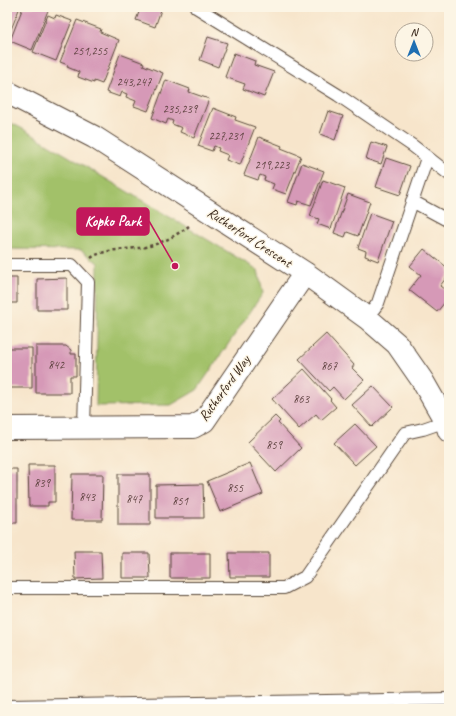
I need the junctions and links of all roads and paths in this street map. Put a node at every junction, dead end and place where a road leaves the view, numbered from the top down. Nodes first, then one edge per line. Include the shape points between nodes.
1 (196, 7) edge
2 (7, 92) edge
3 (427, 158) junction
4 (449, 174) edge
5 (412, 201) junction
6 (192, 221) dead end
7 (449, 221) edge
8 (7, 265) edge
9 (79, 273) junction
10 (305, 273) junction
11 (367, 318) junction
12 (448, 425) edge
13 (84, 427) junction
14 (7, 428) edge
15 (7, 588) edge
16 (449, 699) edge
17 (7, 706) edge

1 - 3 lane via 338,95
2 - 10 street, Rutherford Crescent via 94,137
3 - 4 lane
3 - 5 lane
5 - 7 lane
5 - 11 lane via 378,303
6 - 9 path via 189,226 169,239 146,247 106,252 92,257
8 - 9 lane via 72,265
9 - 13 lane via 88,282
10 - 11 street, Rutherford Crescent
10 - 13 street, Rutherford Way via 204,421 192,427
11 - 12 street, Rutherford Crescent via 397,344
12 - 15 lane via 405,433 305,577 284,588
13 - 14 street, Rutherford Way
16 - 17 lane

